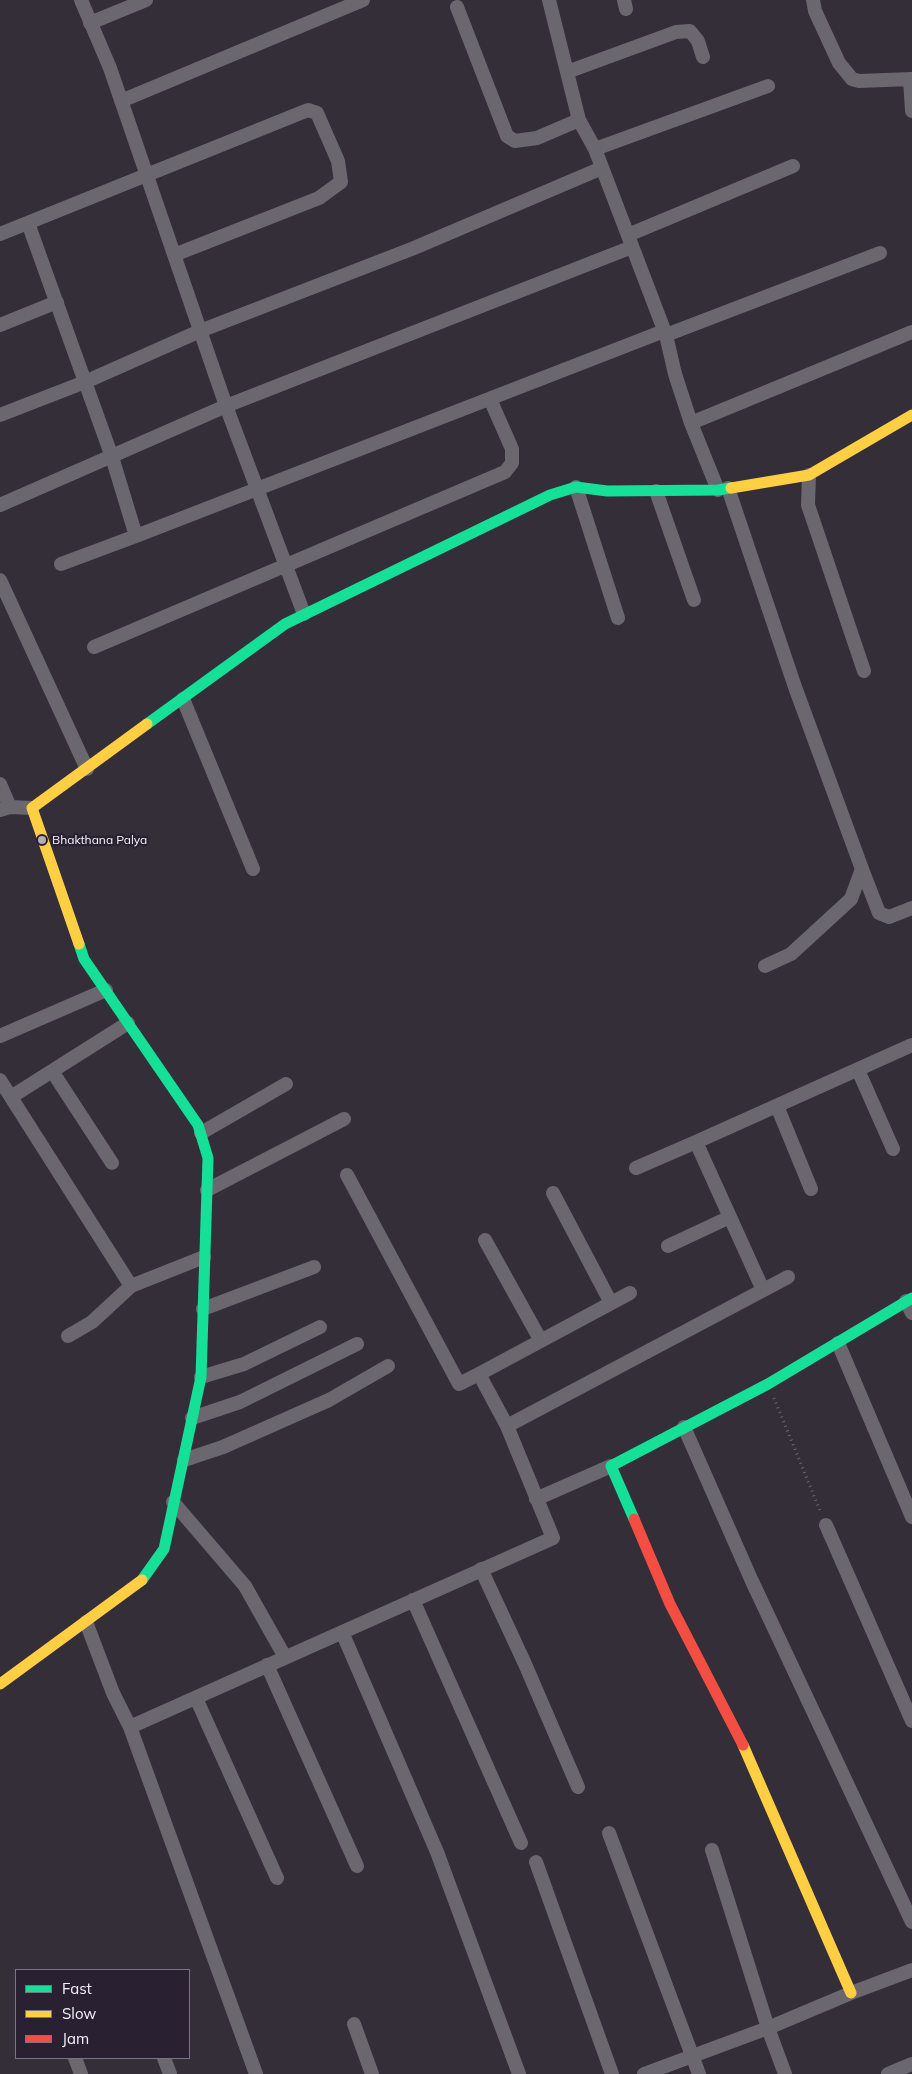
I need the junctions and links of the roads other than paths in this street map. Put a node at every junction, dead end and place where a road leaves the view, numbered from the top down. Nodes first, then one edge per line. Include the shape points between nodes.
1 (81, 0) edge
2 (146, 0) edge
3 (363, 0) edge
4 (549, 0) edge
5 (813, 0) edge
6 (341, 4) edge
7 (457, 6) dead end
8 (90, 23) junction
9 (703, 57) dead end
10 (567, 72) junction
11 (911, 79) edge
12 (768, 86) dead end
13 (121, 101) junction
14 (912, 111) edge
15 (579, 120) junction
16 (595, 149) junction
17 (793, 166) dead end
18 (602, 168) junction
19 (147, 177) junction
20 (28, 223) junction
21 (0, 234) edge
22 (630, 241) junction
23 (880, 253) dead end
24 (174, 255) junction
25 (57, 302) junction
26 (0, 325) edge
27 (200, 331) junction
28 (912, 332) edge
29 (665, 333) junction
30 (85, 382) junction
31 (490, 399) junction
32 (226, 406) junction
33 (0, 415) edge
34 (911, 418) edge
35 (691, 423) junction
36 (112, 457) junction
37 (809, 475) junction
38 (576, 487) junction
39 (723, 489) junction
40 (259, 490) junction
41 (656, 491) junction
42 (0, 505) edge
43 (136, 536) junction
44 (61, 564) dead end
45 (287, 564) junction
46 (0, 580) edge
47 (694, 600) dead end
48 (304, 614) junction
49 (618, 618) dead end
50 (94, 647) dead end
51 (864, 671) dead end
52 (183, 699) junction
53 (87, 769) junction
54 (0, 784) edge
55 (32, 808) junction
56 (5, 809) edge
57 (253, 869) dead end
58 (862, 869) junction
59 (912, 908) edge
60 (765, 966) dead end
61 (106, 990) junction
62 (128, 1023) junction
63 (0, 1036) edge
64 (912, 1045) edge
65 (858, 1070) junction
66 (52, 1071) junction
67 (0, 1080) edge
68 (286, 1084) dead end
69 (11, 1097) junction
70 (777, 1106) junction
71 (344, 1119) dead end
72 (200, 1133) junction
73 (696, 1142) junction
74 (893, 1149) dead end
75 (112, 1163) dead end
76 (636, 1168) dead end
77 (347, 1175) dead end
78 (811, 1188) dead end
79 (207, 1190) junction
80 (553, 1193) dead end
81 (730, 1217) junction
82 (485, 1240) dead end
83 (668, 1246) dead end
84 (204, 1257) junction
85 (314, 1267) dead end
86 (788, 1277) dead end
87 (131, 1286) junction
88 (763, 1290) junction
89 (630, 1293) dead end
90 (611, 1303) junction
91 (910, 1304) edge
92 (203, 1309) junction
93 (320, 1326) dead end
94 (68, 1336) dead end
95 (541, 1341) junction
96 (838, 1343) junction
97 (358, 1344) dead end
98 (388, 1366) dead end
99 (479, 1374) junction
100 (201, 1377) junction
101 (192, 1418) junction
102 (507, 1426) junction
103 (684, 1427) junction
104 (184, 1460) junction
105 (611, 1466) junction
106 (536, 1499) junction
107 (172, 1502) junction
108 (912, 1517) edge
109 (826, 1525) road end
110 (481, 1569) junction
111 (413, 1600) junction
112 (86, 1622) junction
113 (342, 1632) junction
114 (285, 1657) junction
115 (267, 1665) junction
116 (0, 1684) edge
117 (196, 1698) junction
118 (912, 1721) edge
119 (130, 1727) junction
120 (578, 1786) dead end
121 (609, 1833) dead end
122 (521, 1843) dead end
123 (712, 1850) dead end
124 (536, 1862) dead end
125 (357, 1866) dead end
126 (278, 1878) dead end
127 (912, 1922) edge
128 (912, 1970) edge
129 (851, 1993) junction
130 (354, 2024) dead end
131 (768, 2028) junction
132 (693, 2055) junction
133 (75, 2059) edge
134 (164, 2059) edge
135 (912, 2064) edge
136 (81, 2074) edge
137 (170, 2074) edge
138 (256, 2074) edge
139 (372, 2074) edge
140 (519, 2074) edge
141 (612, 2074) edge
142 (644, 2074) edge
143 (699, 2074) edge
144 (785, 2074) edge
145 (888, 2074) edge

1 - 8 street
2 - 8 street
3 - 6 street
4 - 10 street
5 - 11 street via 838,63 852,79
6 - 13 street
7 - 15 street via 508,136 515,141 537,138
8 - 13 street
9 - 10 street via 698,41 690,31 676,32
10 - 15 street
11 - 14 street
12 - 16 street
13 - 19 street
15 - 16 street
16 - 18 street
17 - 22 street
18 - 22 street
18 - 27 street via 414,248
19 - 20 street
19 - 24 street
19 - 24 street via 308,110 317,113 338,161 341,182 319,198
20 - 21 street
20 - 25 street
22 - 29 street
22 - 32 street
23 - 29 street
24 - 27 street
25 - 26 street
25 - 30 street
27 - 30 street
27 - 32 street
28 - 35 street
29 - 31 street
29 - 35 street
30 - 33 street
30 - 36 street
31 - 40 street
31 - 45 street via 512,449 512,463 505,472
32 - 36 street
32 - 40 street
34 - 37 street
35 - 39 street
36 - 42 street
36 - 43 street
37 - 39 street
37 - 51 street via 808,505
38 - 41 street
38 - 48 street via 550,495
38 - 49 street
39 - 41 street
39 - 58 street
40 - 43 street
40 - 45 street
41 - 47 street
43 - 44 street
45 - 48 street
45 - 50 street
46 - 53 street
48 - 52 street via 285,624
52 - 53 street
52 - 57 street
53 - 55 street
54 - 56 street
55 - 56 street
55 - 61 street via 84,959
58 - 59 street via 879,913 889,917
58 - 60 street via 851,899 791,954
61 - 62 street
61 - 63 street
62 - 66 street
62 - 72 street via 198,1124
64 - 65 street
65 - 70 street
65 - 74 street
66 - 69 street
66 - 75 street
67 - 69 street
68 - 72 street
69 - 87 street
70 - 73 street
70 - 78 street
71 - 79 street
72 - 79 street via 208,1158
73 - 76 street
73 - 81 street
77 - 99 street via 459,1384
79 - 84 street
80 - 90 street
81 - 83 street
81 - 88 street
82 - 95 street
84 - 87 street
84 - 92 street
85 - 92 street
86 - 88 street
87 - 94 street via 92,1322
88 - 102 street
89 - 90 street
90 - 95 street
91 - 96 street
92 - 100 street
93 - 100 street via 244,1364
95 - 99 street
96 - 103 street
96 - 108 street
97 - 101 street via 240,1402
98 - 104 street via 329,1400 223,1447
99 - 102 street
100 - 101 street
101 - 104 street
102 - 106 street
103 - 105 street
103 - 127 street via 751,1579
104 - 107 street
105 - 106 street
105 - 129 street via 670,1604 751,1761
106 - 110 street via 553,1538
107 - 112 street via 164,1549 144,1579
107 - 114 street via 245,1586
109 - 118 street
110 - 111 street
110 - 120 street
111 - 113 street
111 - 122 street
112 - 116 street
112 - 119 street via 113,1693
113 - 114 street
113 - 140 street via 437,1852
114 - 115 street
115 - 117 street
115 - 125 street
117 - 119 street
117 - 126 street
119 - 138 street
121 - 132 street
123 - 131 street
124 - 141 street
128 - 129 street
129 - 131 street
130 - 139 street
131 - 132 street
131 - 144 street
132 - 142 street
132 - 143 street
133 - 136 street
134 - 137 street
135 - 145 street

